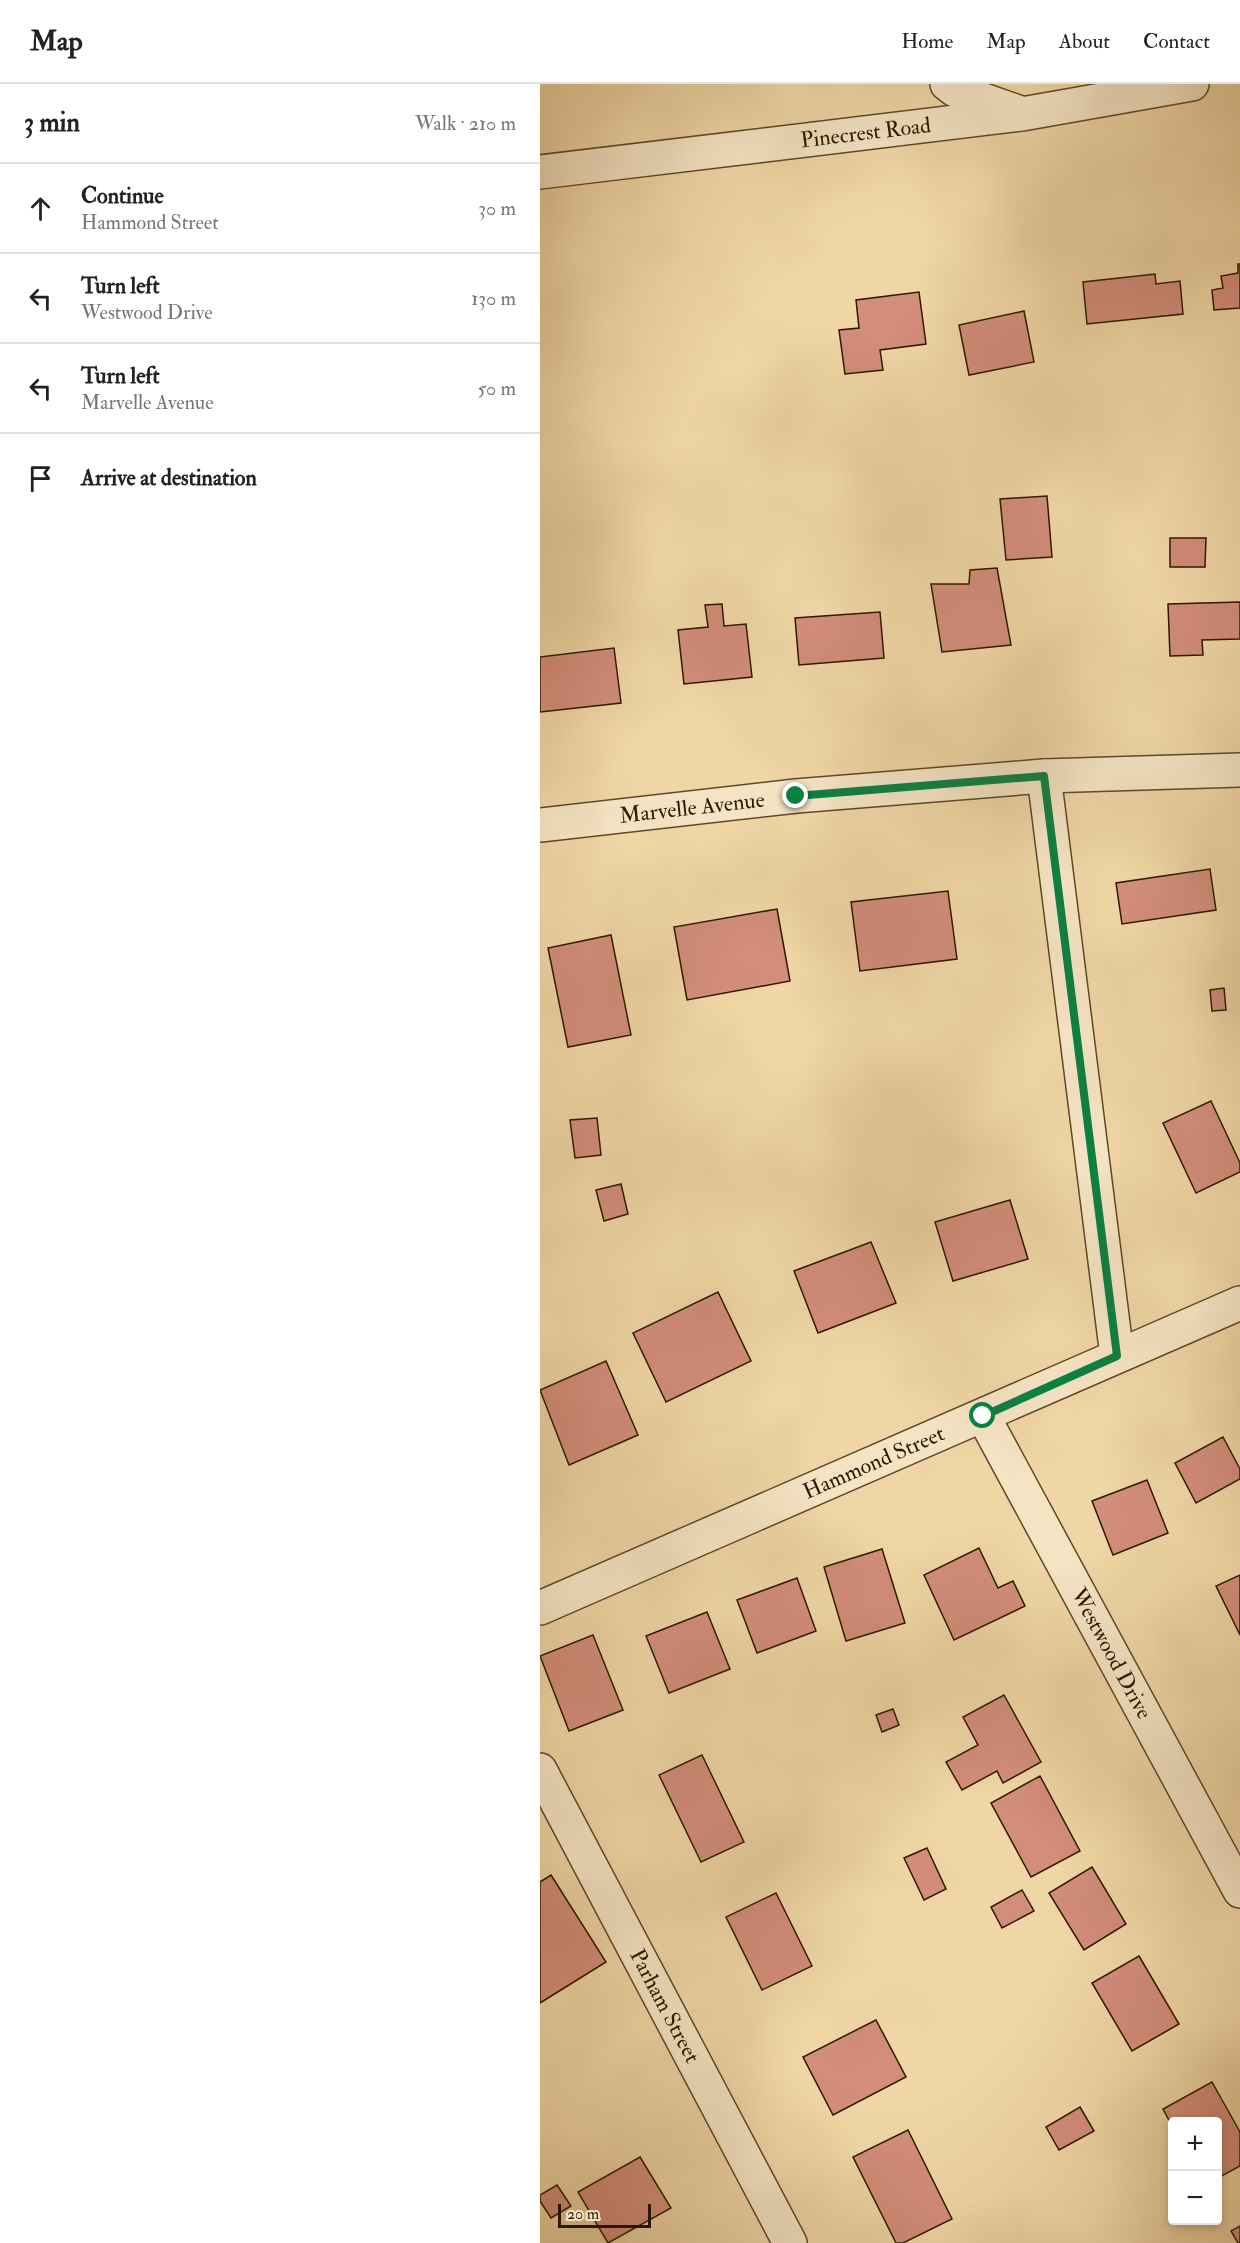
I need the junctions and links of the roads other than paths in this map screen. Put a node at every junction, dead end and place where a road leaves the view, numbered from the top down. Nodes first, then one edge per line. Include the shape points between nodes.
1 (946, 84) edge
2 (1192, 84) edge
3 (1022, 114) junction
4 (540, 172) edge
5 (1240, 770) edge
6 (1044, 776) junction
7 (540, 825) edge
8 (1240, 1304) edge
9 (1117, 1356) junction
10 (983, 1416) junction
11 (540, 1608) edge
12 (540, 1770) edge
13 (1240, 1892) edge
14 (790, 2243) edge

1 - 3 street
2 - 3 street, Pinecrest Road
3 - 4 street, Pinecrest Road
5 - 6 street, Marvelle Avenue
6 - 7 street, Marvelle Avenue via 796,796
6 - 9 street
8 - 9 street, Hammond Street
9 - 10 street, Hammond Street
10 - 11 street, Hammond Street
10 - 13 street, Westwood Drive
12 - 14 street, Parham Street

